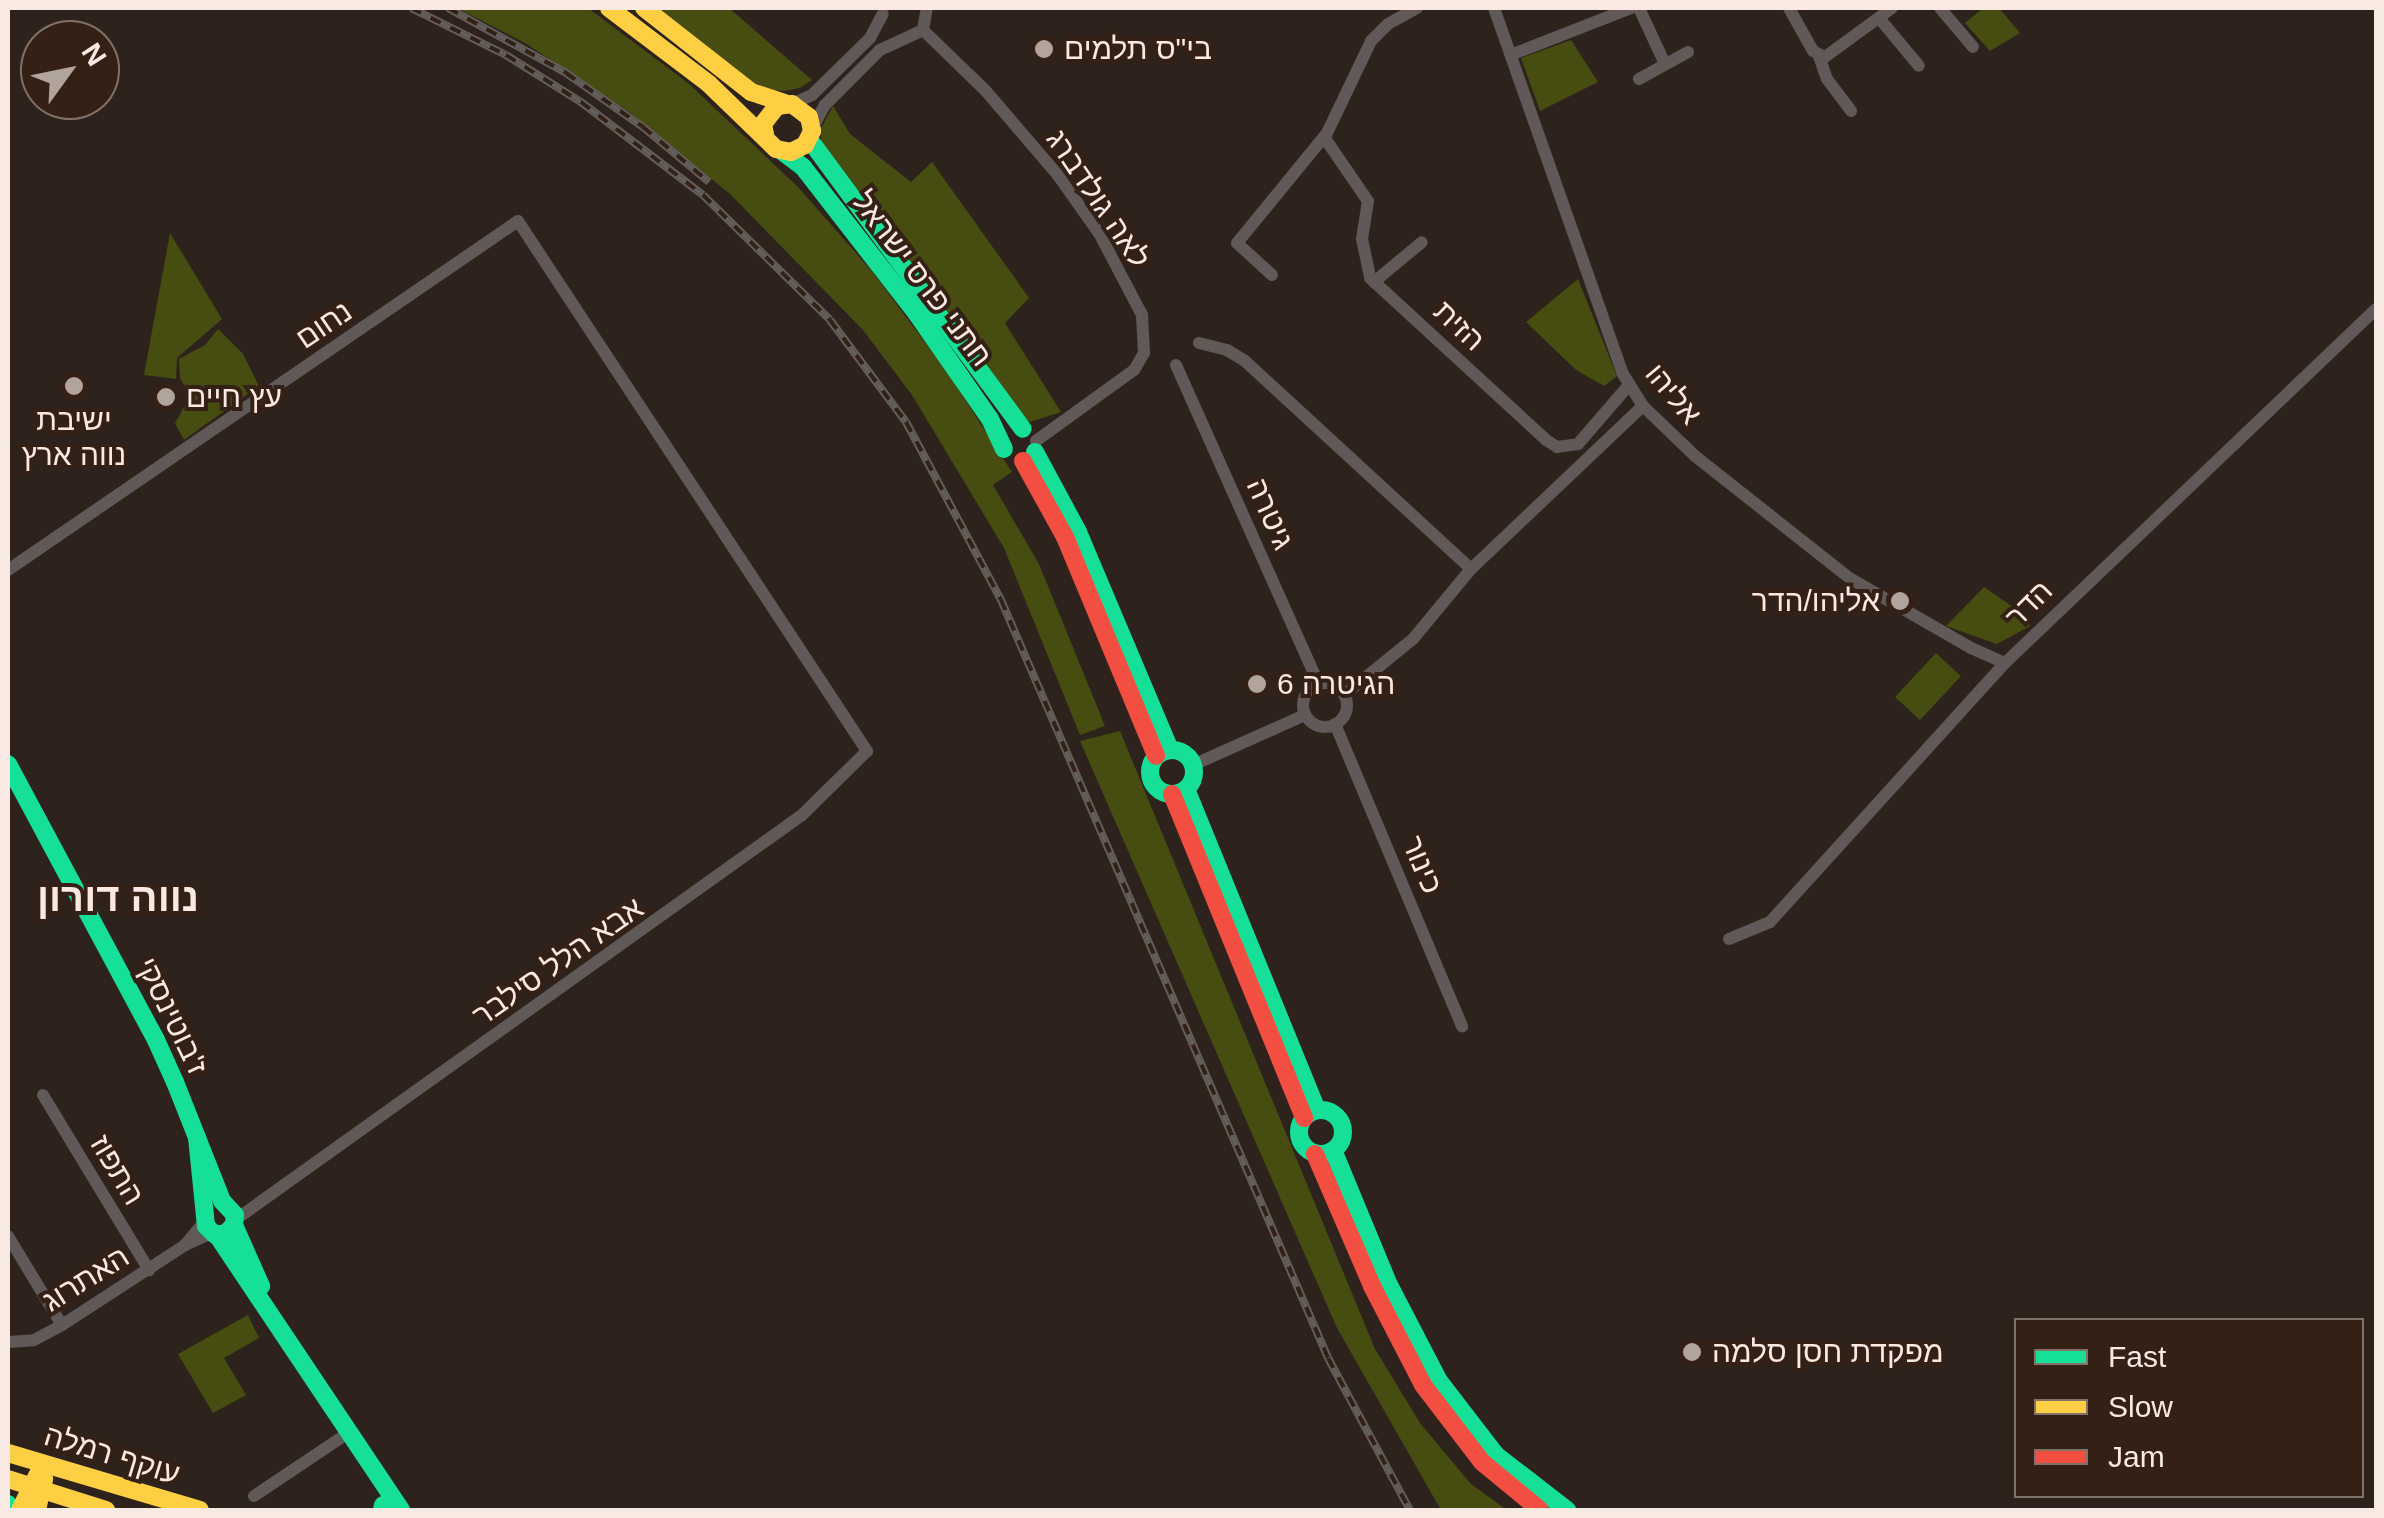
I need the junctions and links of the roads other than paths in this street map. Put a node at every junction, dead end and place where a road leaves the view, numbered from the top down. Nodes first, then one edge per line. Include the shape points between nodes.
1 (609, 8) edge
2 (644, 8) edge
3 (927, 8) edge
4 (1417, 8) edge
5 (1494, 8) edge
6 (1631, 8) edge
7 (1639, 8) edge
8 (1789, 8) edge
9 (1892, 8) edge
10 (1940, 8) edge
11 (884, 10) edge
12 (1878, 18) junction
13 (923, 30) junction
14 (903, 38) junction
15 (1973, 47) dead end
16 (1688, 52) dead end
17 (1513, 54) junction
18 (1819, 56) junction
19 (1665, 64) junction
20 (1919, 66) dead end
21 (1639, 78) dead end
22 (788, 104) junction
23 (1851, 111) dead end
24 (811, 135) junction
25 (1324, 137) junction
26 (766, 139) junction
27 (783, 152) junction
28 (1422, 242) dead end
29 (1272, 275) dead end
30 (1374, 282) junction
31 (2376, 309) edge
32 (1199, 343) dead end
33 (1176, 365) dead end
34 (1628, 386) junction
35 (1643, 406) junction
36 (1029, 446) junction
37 (1004, 449) junction
38 (1471, 568) junction
39 (8, 570) edge
40 (2005, 663) junction
41 (1319, 684) junction
42 (1344, 695) junction
43 (1306, 715) junction
44 (1335, 724) junction
45 (867, 751) joint
46 (1163, 753) junction
47 (8, 764) edge
48 (1193, 765) junction
49 (1179, 792) junction
50 (1728, 939) dead end
51 (1462, 1026) dead end
52 (42, 1096) dead end
53 (1310, 1114) junction
54 (196, 1137) junction
55 (1324, 1152) junction
56 (231, 1214) junction
57 (210, 1226) junction
58 (8, 1236) edge
59 (149, 1270) junction
60 (268, 1305) junction
61 (62, 1325) junction
62 (8, 1342) edge
63 (353, 1441) junction
64 (8, 1453) edge
65 (43, 1464) junction
66 (8, 1478) edge
67 (36, 1487) junction
68 (254, 1496) dead end
69 (388, 1509) edge
70 (20, 1510) edge
71 (37, 1510) edge
72 (74, 1510) edge
73 (104, 1510) edge
74 (200, 1510) edge
75 (1540, 1510) edge
76 (1567, 1510) edge

1 - 26 main road via 709,84
2 - 22 main road via 752,92
3 - 13 street
4 - 25 street via 1371,41
5 - 17 street, אליהו
6 - 17 street
7 - 19 street
8 - 18 street
9 - 12 street
10 - 15 street
11 - 14 street via 891,32
11 - 22 street via 870,38 812,95
12 - 18 street via 1839,50
12 - 20 street
13 - 14 street
13 - 36 street, לאה גולדברג via 1057,174 1142,315 1144,353 1134,370
14 - 24 street via 880,50 835,94
16 - 19 street
17 - 34 street, אליהו
18 - 23 street
19 - 21 street
22 - 24 main road via 805,110
22 - 26 main road via 766,116
24 - 27 main road via 798,150
24 - 36 main road, חתני פרס ישראל
25 - 29 street via 1237,243
25 - 30 street via 1368,201 1363,258
26 - 27 main road
27 - 37 main road, חתני פרס ישראל via 803,168 918,314
28 - 30 street
30 - 34 street, הזית via 1557,447 1578,444
31 - 40 street, הדר
32 - 38 street via 1244,361
33 - 41 street, גיטרה
34 - 35 street, אליהו
35 - 38 street
35 - 40 street, אליהו via 1695,456 1851,579
36 - 37 main road via 1010,458
36 - 37 main road via 1008,433
36 - 46 main road, חתני פרס ישראל
38 - 42 street via 1413,639
39 - 45 street, נחום via 518,221
40 - 50 street, הדר via 1770,922
41 - 42 street
41 - 43 street via 1304,696
42 - 44 street via 1346,710
43 - 44 street via 1320,726
43 - 48 street
44 - 51 street, כינור
45 - 56 street, אבא הלל סילבר via 825,798 652,927 264,1198
46 - 48 main road via 1184,754
46 - 49 main road via 1150,767 1152,780 1160,790
47 - 54 main road, ז'בוטינסקי via 156,1040
48 - 49 main road via 1194,776
49 - 53 main road
52 - 59 street, התפוז
53 - 55 main road via 1299,1136
53 - 55 main road via 1329,1111 1341,1124 1341,1140
54 - 56 main road, ז'בוטינסקי
54 - 57 main road, ז'בוטינסקי
55 - 75 main road via 1372,1286 1423,1385 1482,1462
55 - 76 main road via 1439,1382 1496,1456
56 - 57 main road via 229,1232
56 - 57 main road via 210,1208
56 - 60 main road, ז'בוטינסקי
57 - 59 street, האתרוג
57 - 60 main road, ז'בוטינסקי
58 - 61 street
59 - 61 street, האתרוג
60 - 63 main road, ז'בוטינסקי
61 - 62 street, האתרוג via 34,1340
63 - 68 street
63 - 69 main road, ז'בוטינסקי
64 - 65 main road, עוקף רמלה
65 - 67 main road
65 - 74 main road, עוקף רמלה
66 - 67 main road, עוקף רמלה
67 - 70 main road
67 - 71 main road
67 - 73 main road, עוקף רמלה
72 - 73 main road

